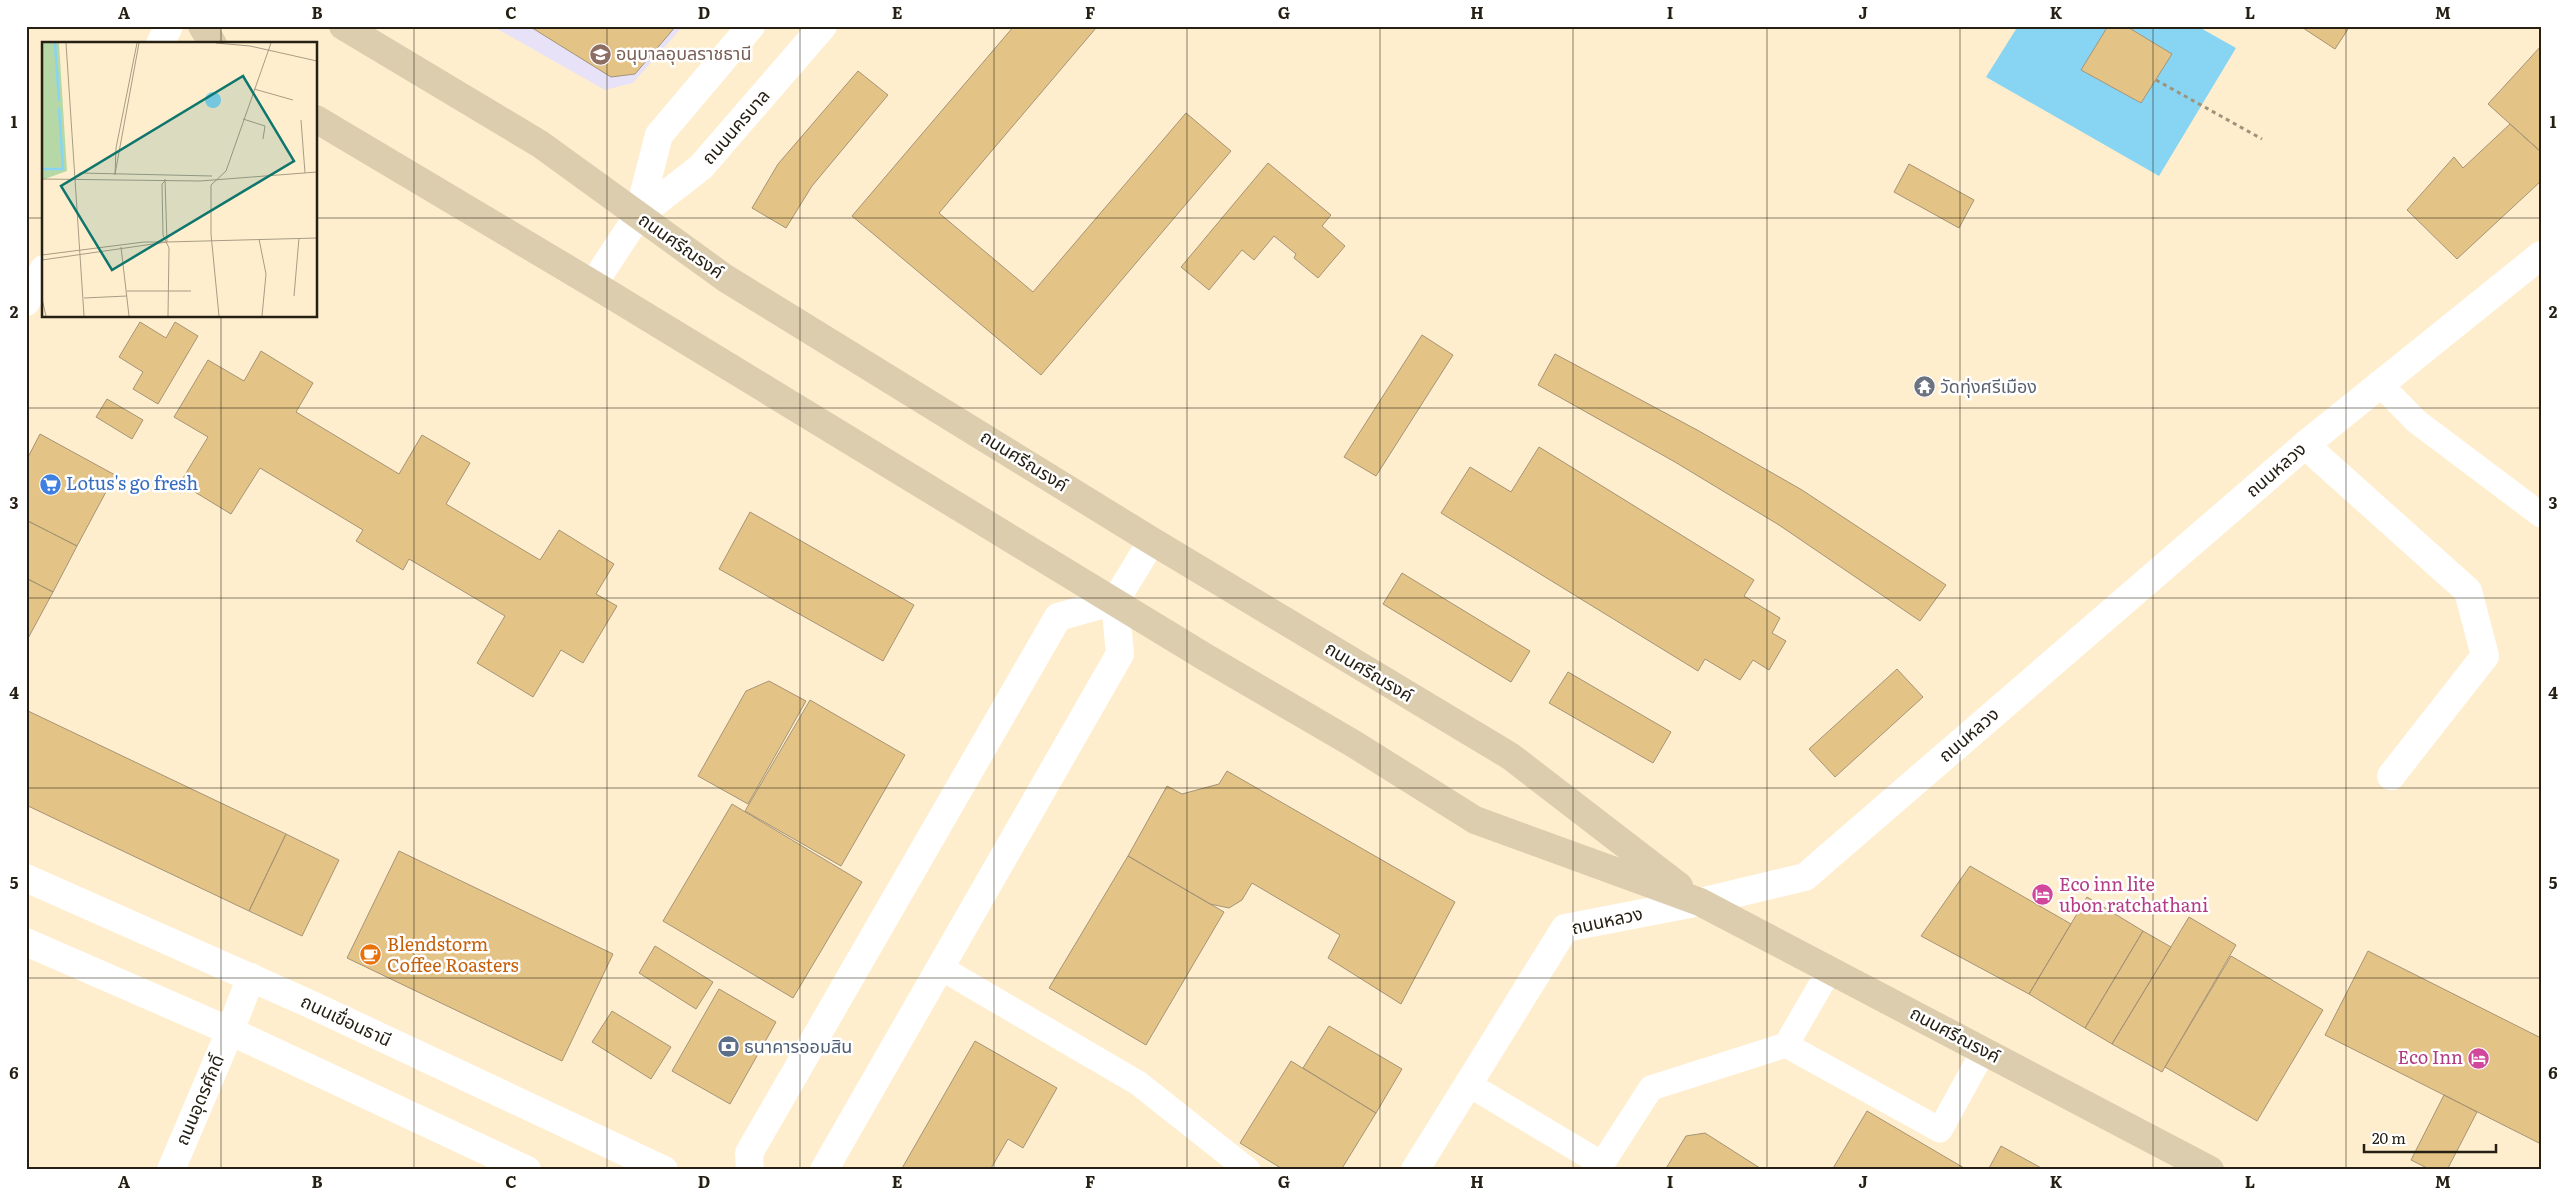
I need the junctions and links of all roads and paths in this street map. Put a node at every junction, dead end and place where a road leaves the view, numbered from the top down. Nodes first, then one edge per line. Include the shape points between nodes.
1 (169, 26) edge
2 (202, 26) edge
3 (343, 26) edge
4 (751, 26) edge
5 (823, 26) edge
6 (161, 42) edge
7 (212, 42) edge
8 (2156, 80) dead end
9 (318, 120) edge
10 (2262, 139) dead end
11 (638, 216) junction
12 (2541, 255) edge
13 (42, 272) edge
14 (593, 284) junction
15 (26, 302) edge
16 (2380, 384) junction
17 (2305, 444) junction
18 (2541, 515) edge
19 (1152, 541) junction
20 (1115, 601) junction
21 (2391, 776) dead end
22 (26, 878) edge
23 (1700, 902) junction
24 (26, 942) edge
25 (941, 968) junction
26 (1830, 968) junction
27 (251, 978) junction
28 (230, 1031) junction
29 (1786, 1045) junction
30 (1984, 1050) junction
31 (1468, 1084) junction
32 (170, 1170) edge
33 (526, 1170) edge
34 (664, 1170) edge
35 (750, 1170) edge
36 (824, 1170) edge
37 (1248, 1170) edge
38 (1415, 1170) edge
39 (2210, 1170) edge

1 - 6 street
2 - 7 main road
3 - 11 main road, ถนนศรีณรงค์ via 540,144
4 - 11 street, ถนนนครบาล via 659,135
5 - 11 street, ถนนนครบาล via 701,167
8 - 10 path
9 - 14 main road, ถนนศรีณรงค์
11 - 14 street, ถนนนครบาล
11 - 19 main road, ถนนศรีณรงค์ via 724,278
12 - 16 street, ถนนหลวง
13 - 15 street
14 - 20 main road, ถนนศรีณรงค์
16 - 17 street, ถนนหลวง
16 - 18 lane via 2416,421
17 - 21 street via 2468,591 2483,647 2485,656
17 - 23 street, ถนนหลวง via 1804,877
19 - 20 street
19 - 23 main road, ถนนศรีณรงค์ via 1510,756
20 - 23 main road, ถนนศรีณรงค์ via 1475,820
20 - 25 street via 1120,654
20 - 35 street via 1058,617 749,1152
22 - 27 street, ถนนเขื่อนธานี
23 - 26 main road, ถนนศรีณรงค์
23 - 31 street, ถนนหลวง via 1565,928
24 - 28 street
25 - 36 street
25 - 37 lane via 1138,1083
26 - 29 lane
26 - 30 main road, ถนนศรีณรงค์
27 - 28 street, ถนนอุดรศักดิ์
27 - 34 street, ถนนเขื่อนธานี
28 - 32 street, ถนนอุดรศักดิ์
28 - 33 street
29 - 30 lane via 1940,1130
29 - 31 lane via 1651,1088 1602,1164
30 - 39 main road, ถนนศรีณรงค์
31 - 38 street, ถนนหลวง

